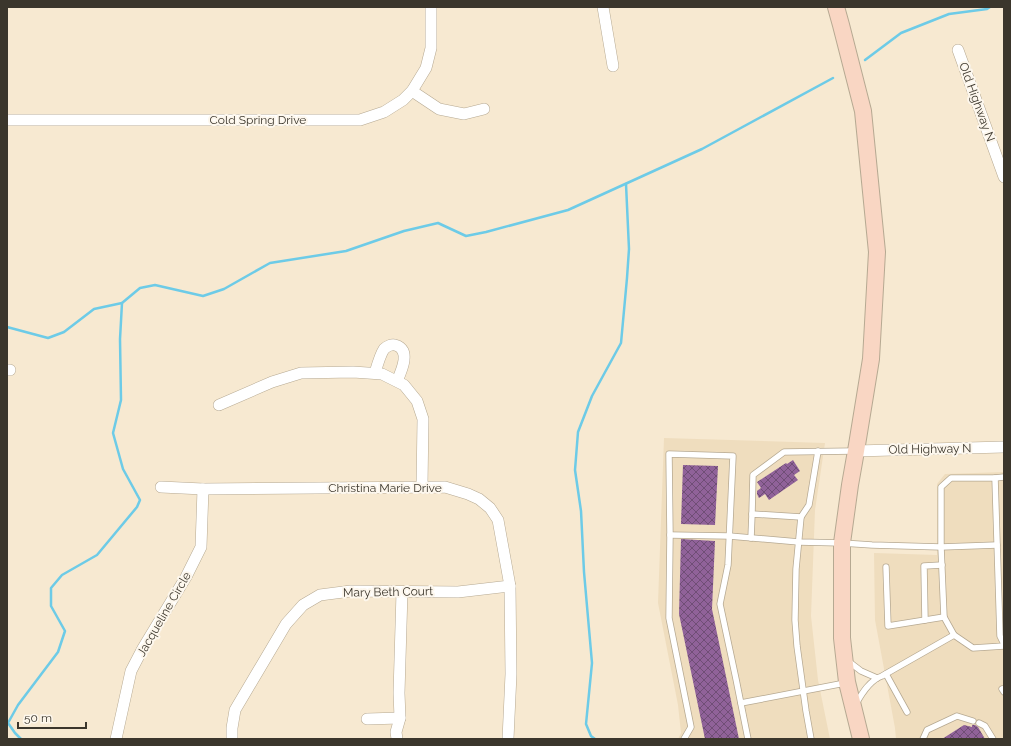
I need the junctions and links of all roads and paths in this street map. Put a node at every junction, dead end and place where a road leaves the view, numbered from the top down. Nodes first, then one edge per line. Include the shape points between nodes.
1 (430, 7) edge
2 (603, 7) edge
3 (836, 7) edge
4 (958, 50) dead end
5 (613, 66) dead end
6 (412, 91) junction
7 (484, 109) dead end
8 (7, 120) edge
9 (1004, 177) edge
10 (375, 373) junction
11 (397, 381) junction
12 (219, 405) dead end
13 (1004, 447) edge
14 (818, 451) junction
15 (856, 451) junction
16 (1004, 477) edge
17 (994, 478) junction
18 (422, 486) junction
19 (161, 487) dead end
20 (203, 489) junction
21 (752, 514) junction
22 (801, 517) junction
23 (670, 535) junction
24 (729, 536) junction
25 (751, 538) junction
26 (799, 542) junction
27 (842, 543) junction
28 (997, 545) junction
29 (941, 547) junction
30 (942, 565) junction
31 (886, 567) dead end
32 (510, 586) junction
33 (402, 592) junction
34 (944, 617) junction
35 (925, 620) junction
36 (954, 635) junction
37 (1004, 645) edge
38 (844, 659) junction
39 (886, 674) junction
40 (877, 678) junction
41 (847, 682) junction
42 (803, 691) junction
43 (741, 703) junction
44 (854, 708) junction
45 (907, 712) dead end
46 (400, 718) junction
47 (367, 719) dead end
48 (972, 721) dead end
49 (979, 724) dead end
50 (116, 739) edge
51 (232, 739) edge
52 (397, 739) edge
53 (508, 739) edge
54 (684, 739) edge
55 (748, 739) edge
56 (811, 739) edge
57 (861, 739) edge
58 (923, 739) edge
59 (993, 739) edge

1 - 6 street, Cold Spring Drive via 431,48 426,68
2 - 5 street
3 - 15 main road via 863,111 877,252 871,359
4 - 9 street, Old Highway N
6 - 7 street via 439,109 464,114
6 - 8 street, Cold Spring Drive via 384,112 360,120
10 - 11 street
10 - 11 street via 384,349 398,346 404,354 404,362
10 - 12 street via 301,373 272,382
11 - 18 street via 404,385 417,401 423,419
13 - 15 street, Old Highway N
14 - 15 lane
14 - 21 lane via 784,452 753,475
14 - 22 lane via 809,505
15 - 27 main road
16 - 17 lane
17 - 28 lane
17 - 29 lane via 951,478 941,486
18 - 20 street, Christina Marie Drive
18 - 32 street, Christina Marie Drive via 445,486 468,494 490,508 498,520
19 - 20 street, Christina Marie Drive
20 - 50 street, Jacqueline Circle via 201,547 131,671
21 - 22 lane
21 - 25 lane
22 - 26 lane
23 - 24 lane
23 - 24 lane via 669,454 733,456
23 - 54 lane via 669,618 691,727
24 - 25 lane
24 - 43 lane via 728,565 720,604
25 - 26 lane
26 - 27 lane
26 - 42 lane via 795,620
27 - 29 lane
27 - 38 main road
28 - 29 lane
28 - 37 lane via 1000,636
29 - 30 lane
30 - 34 lane
30 - 35 lane via 924,566
31 - 35 lane via 888,626
32 - 33 street, Mary Beth Court via 458,592
32 - 53 street, Christina Marie Drive
33 - 46 street
33 - 51 street, Mary Beth Court via 351,591 320,595 303,604 286,624 235,710
34 - 35 lane
34 - 36 lane
36 - 37 lane via 973,648
36 - 39 lane
38 - 40 lane
38 - 41 main road
39 - 40 lane
39 - 45 lane
40 - 44 lane via 866,688
41 - 42 lane
41 - 44 main road
42 - 43 lane
42 - 56 lane
43 - 55 lane
44 - 57 main road
46 - 47 street
46 - 52 street
48 - 58 lane via 957,716 927,730
49 - 59 lane via 985,726

